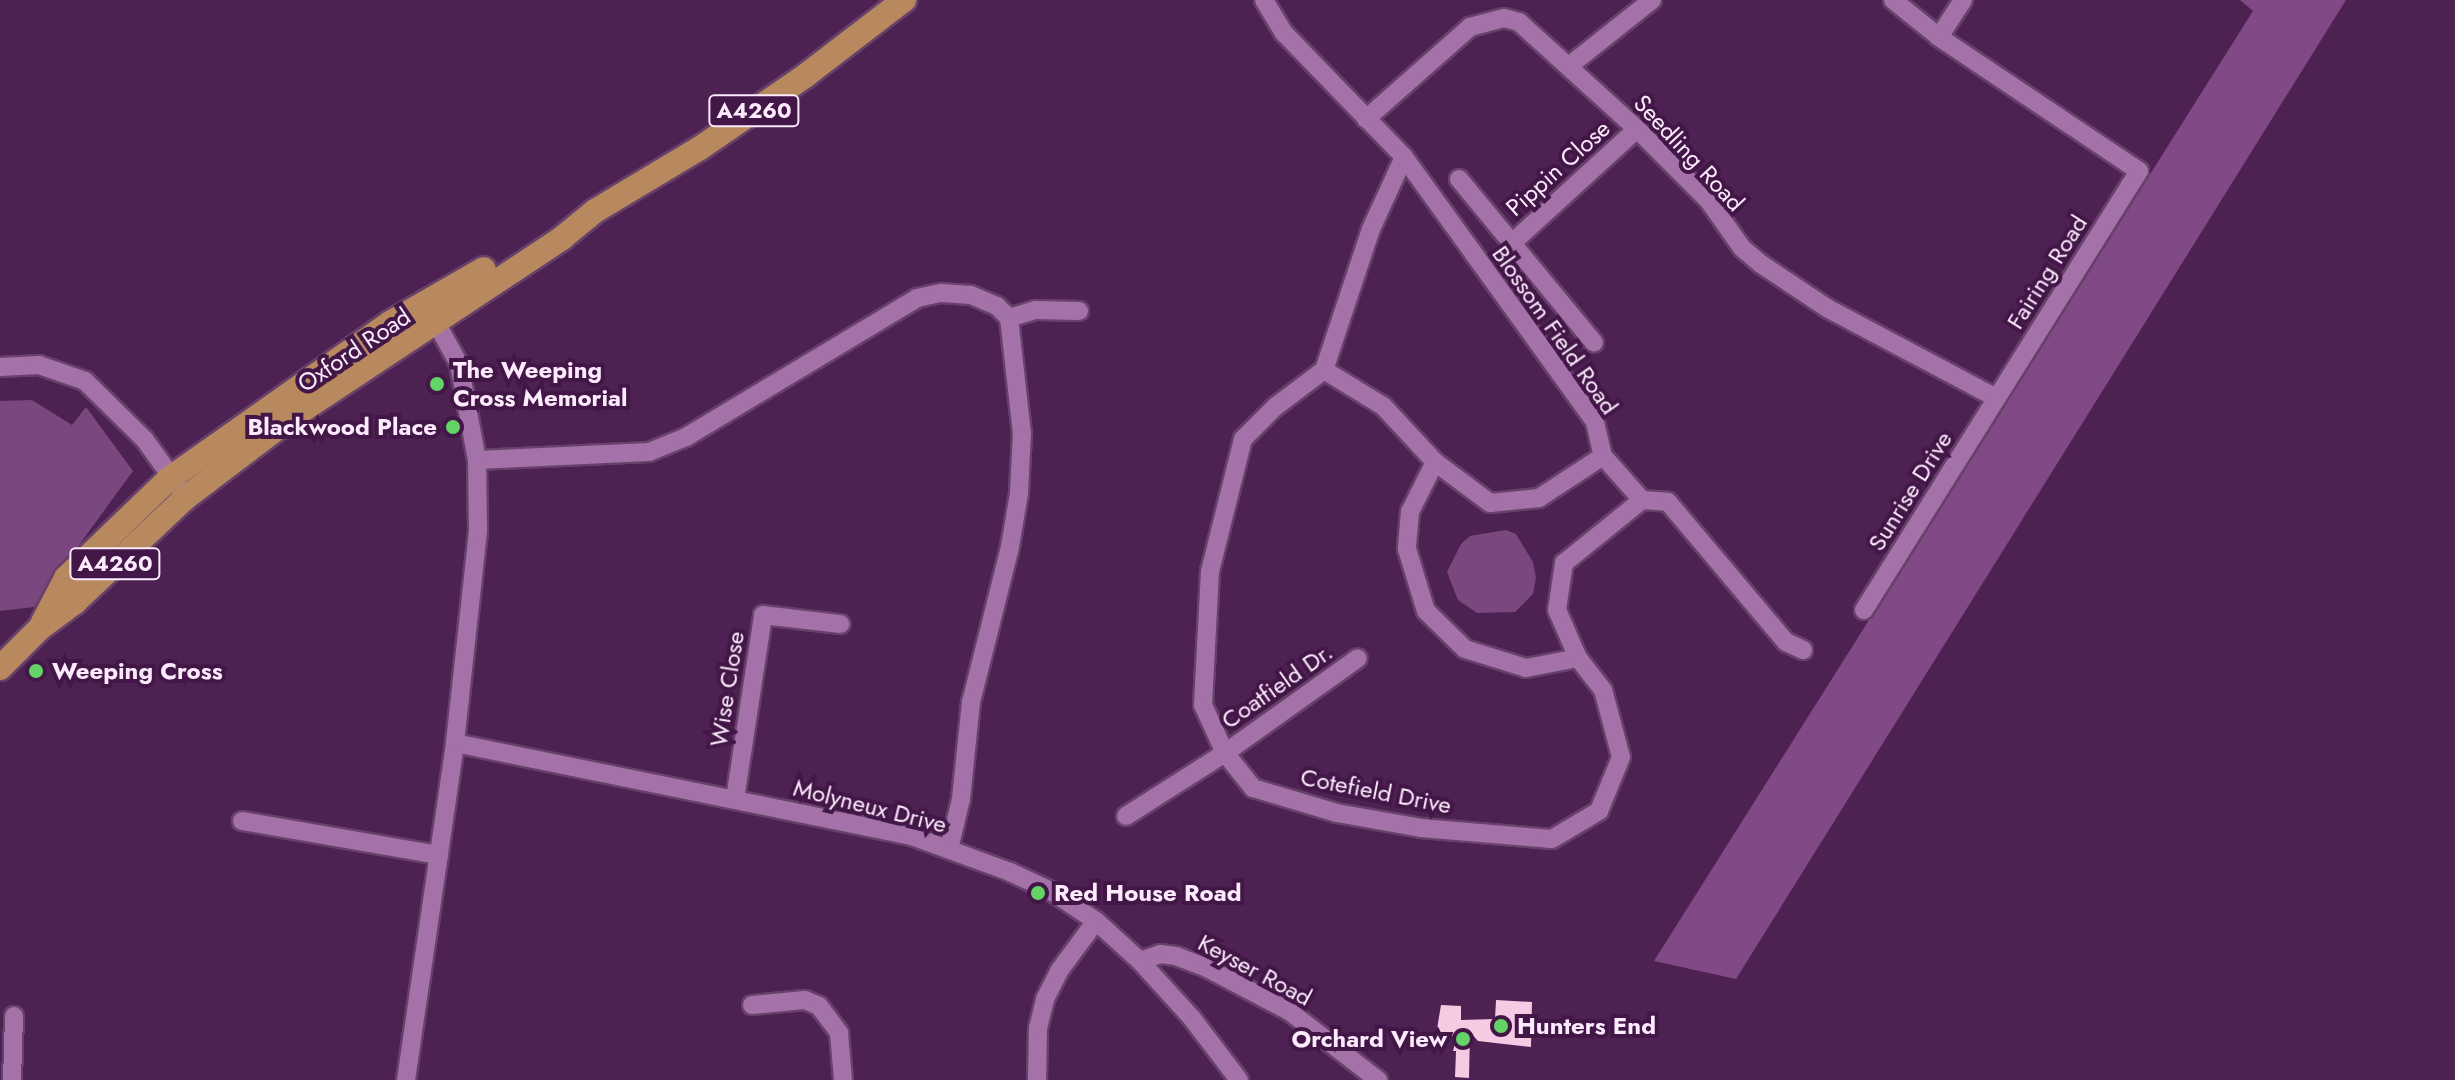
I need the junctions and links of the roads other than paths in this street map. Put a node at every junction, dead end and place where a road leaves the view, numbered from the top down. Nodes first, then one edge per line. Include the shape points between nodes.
1 (904, 0) edge
2 (1264, 0) edge
3 (1652, 0) edge
4 (1893, 0) edge
5 (1963, 0) edge
6 (1939, 37) junction
7 (1569, 66) junction
8 (1366, 119) junction
9 (1637, 129) junction
10 (1404, 157) junction
11 (1459, 179) dead end
12 (1512, 243) junction
13 (1079, 311) dead end
14 (430, 312) junction
15 (1009, 318) junction
16 (1594, 343) dead end
17 (0, 367) edge
18 (1324, 370) junction
19 (1996, 398) junction
20 (1603, 456) junction
21 (477, 460) junction
22 (1435, 462) junction
23 (172, 477) junction
24 (186, 497) junction
25 (1642, 500) junction
26 (1864, 610) dead end
27 (840, 624) dead end
28 (40, 628) junction
29 (1803, 650) dead end
30 (1358, 658) dead end
31 (1578, 658) junction
32 (0, 668) edge
33 (455, 743) junction
34 (1225, 753) junction
35 (735, 799) junction
36 (1126, 816) dead end
37 (242, 821) dead end
38 (949, 849) junction
39 (439, 855) junction
40 (1096, 921) junction
41 (1140, 961) junction
42 (752, 1005) dead end
43 (14, 1016) dead end
44 (12, 1080) edge
45 (406, 1080) edge
46 (843, 1080) edge
47 (1037, 1080) edge
48 (1239, 1080) edge
49 (1378, 1080) edge

1 - 14 main road, Oxford Road / A4260 via 714,139 595,211 554,224
2 - 8 street via 1284,33
3 - 7 street
4 - 6 street
5 - 6 street
6 - 19 street, Fairing Road via 2139,171
7 - 8 street, Seedling Road via 1519,22 1486,20 1456,37
7 - 9 street, Seedling Road
8 - 10 street
9 - 12 street, Pippin Close
9 - 19 street, Seedling Road via 1709,201 1742,248 1761,264 1827,308
10 - 18 street via 1371,229
10 - 20 street, Blossom Field Road via 1595,422
11 - 12 street
12 - 16 street
13 - 15 street via 1036,310
14 - 21 street via 459,364
14 - 23 main road, Oxford Road / A4260
14 - 24 main road, Oxford Road / A4260
15 - 21 street via 997,306 971,295 917,298 686,437 649,452
15 - 38 street via 1022,433 1019,493 971,702 961,799
17 - 23 street via 39,365 85,381 145,440
18 - 22 street via 1383,406
18 - 34 street, Cotefield Drive via 1243,439 1210,571 1203,705
19 - 26 street, Sunrise Drive
20 - 22 street via 1539,498 1490,503
20 - 25 street, Blossom Field Road
21 - 33 street via 478,530
22 - 31 street via 1410,512 1407,549 1426,611 1465,649 1526,668
23 - 24 street
23 - 28 main road, Oxford Road / A4260 via 66,578
24 - 28 main road, Oxford Road / A4260 via 75,602
25 - 29 street, Blossom Field Road via 1668,502 1786,642
25 - 31 street, Cotefield Drive via 1564,563 1557,610
27 - 35 street, Wise Close via 763,615
28 - 32 main road, Oxford Road / A4260
30 - 34 street, Coatfield Dr.
31 - 34 street, Cotefield Drive via 1603,690 1621,757 1599,811 1552,839 1421,828 1337,813 1253,788
33 - 35 street, Molyneux Drive
33 - 39 street
34 - 36 street, Coatfield Dr.
35 - 38 street, Molyneux Drive via 909,835
37 - 39 street
38 - 40 street, Molyneux Drive via 1051,891
39 - 45 street
40 - 41 street, Molyneux Drive
40 - 47 street via 1045,999 1038,1028
41 - 48 street, Molyneux Drive
41 - 49 street, Keyser Road via 1160,954 1207,968 1289,1011
42 - 46 street via 805,1000 819,1006 839,1033
43 - 44 street

